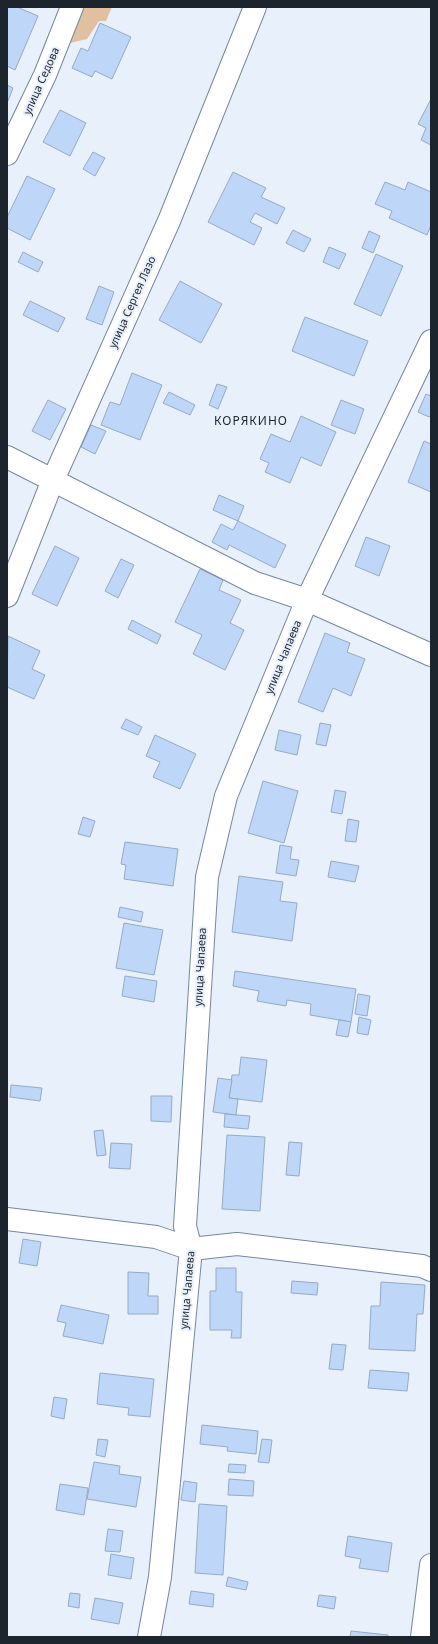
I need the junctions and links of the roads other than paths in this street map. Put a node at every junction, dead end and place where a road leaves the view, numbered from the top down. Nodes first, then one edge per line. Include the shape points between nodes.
1 (72, 7) edge
2 (255, 7) edge
3 (7, 154) edge
4 (431, 341) edge
5 (7, 457) edge
6 (53, 480) junction
7 (7, 596) edge
8 (307, 600) junction
9 (431, 655) edge
10 (7, 1219) edge
11 (191, 1249) junction
12 (431, 1270) edge
13 (431, 1565) edge
14 (149, 1637) edge
15 (422, 1637) edge

1 - 3 street, улица Седова via 45,75
2 - 6 street, улица Сергея Лазо via 168,221
4 - 8 street, улица Чапаева
5 - 6 street
6 - 7 street, улица Сергея Лазо
6 - 8 street via 255,582
8 - 9 street
8 - 11 street, улица Чапаева via 226,796 207,877 185,1226
10 - 11 street via 156,1237
11 - 12 street via 237,1244 422,1266
11 - 14 street, улица Чапаева via 160,1577
13 - 15 street

